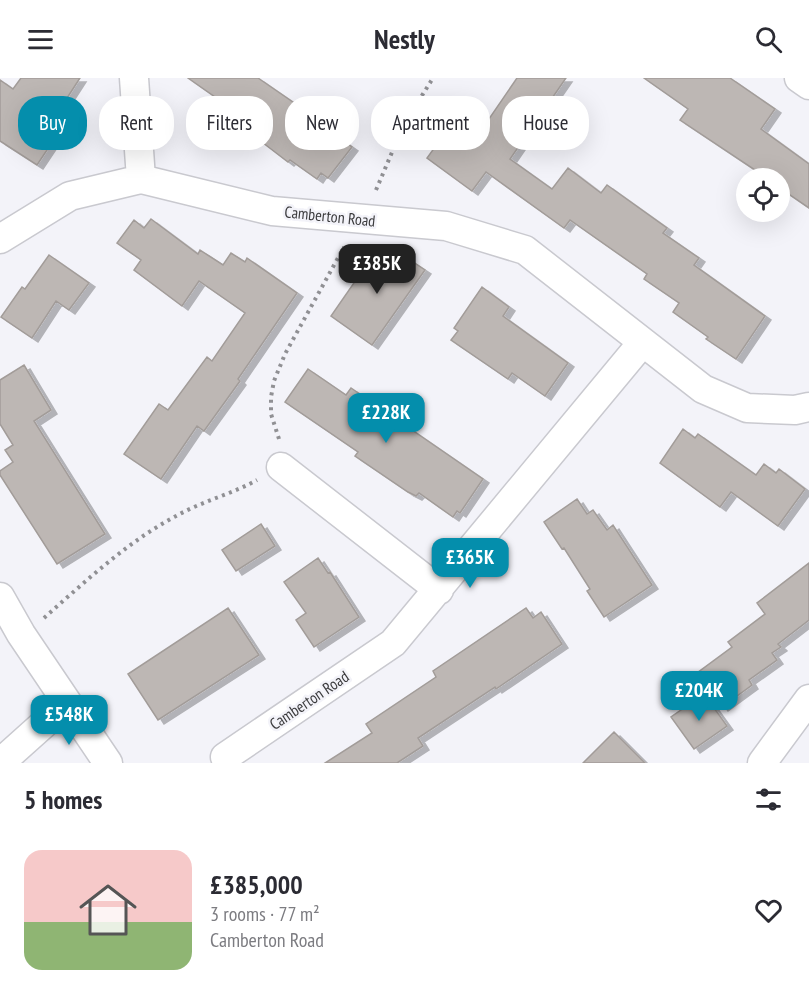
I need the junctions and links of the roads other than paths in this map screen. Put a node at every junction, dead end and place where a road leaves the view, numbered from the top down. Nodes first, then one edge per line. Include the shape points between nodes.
1 (134, 78) edge
2 (799, 78) edge
3 (809, 85) edge
4 (141, 179) junction
5 (0, 239) edge
6 (642, 343) junction
7 (809, 407) edge
8 (281, 467) road end
9 (439, 590) junction
10 (0, 597) edge
11 (809, 699) edge
12 (67, 703) junction
13 (225, 757) dead end
14 (0, 763) edge
15 (108, 763) edge
16 (762, 763) edge

1 - 4 street
2 - 3 street
4 - 5 street, Camberton Road via 70,196
4 - 6 street, Camberton Road via 272,210 446,226 525,250
6 - 7 street, Camberton Road via 703,389 747,408 795,411
6 - 9 street, Camberton Road
8 - 9 street
9 - 13 street, Camberton Road via 393,643
10 - 12 street
11 - 16 street
12 - 14 street
12 - 15 street

